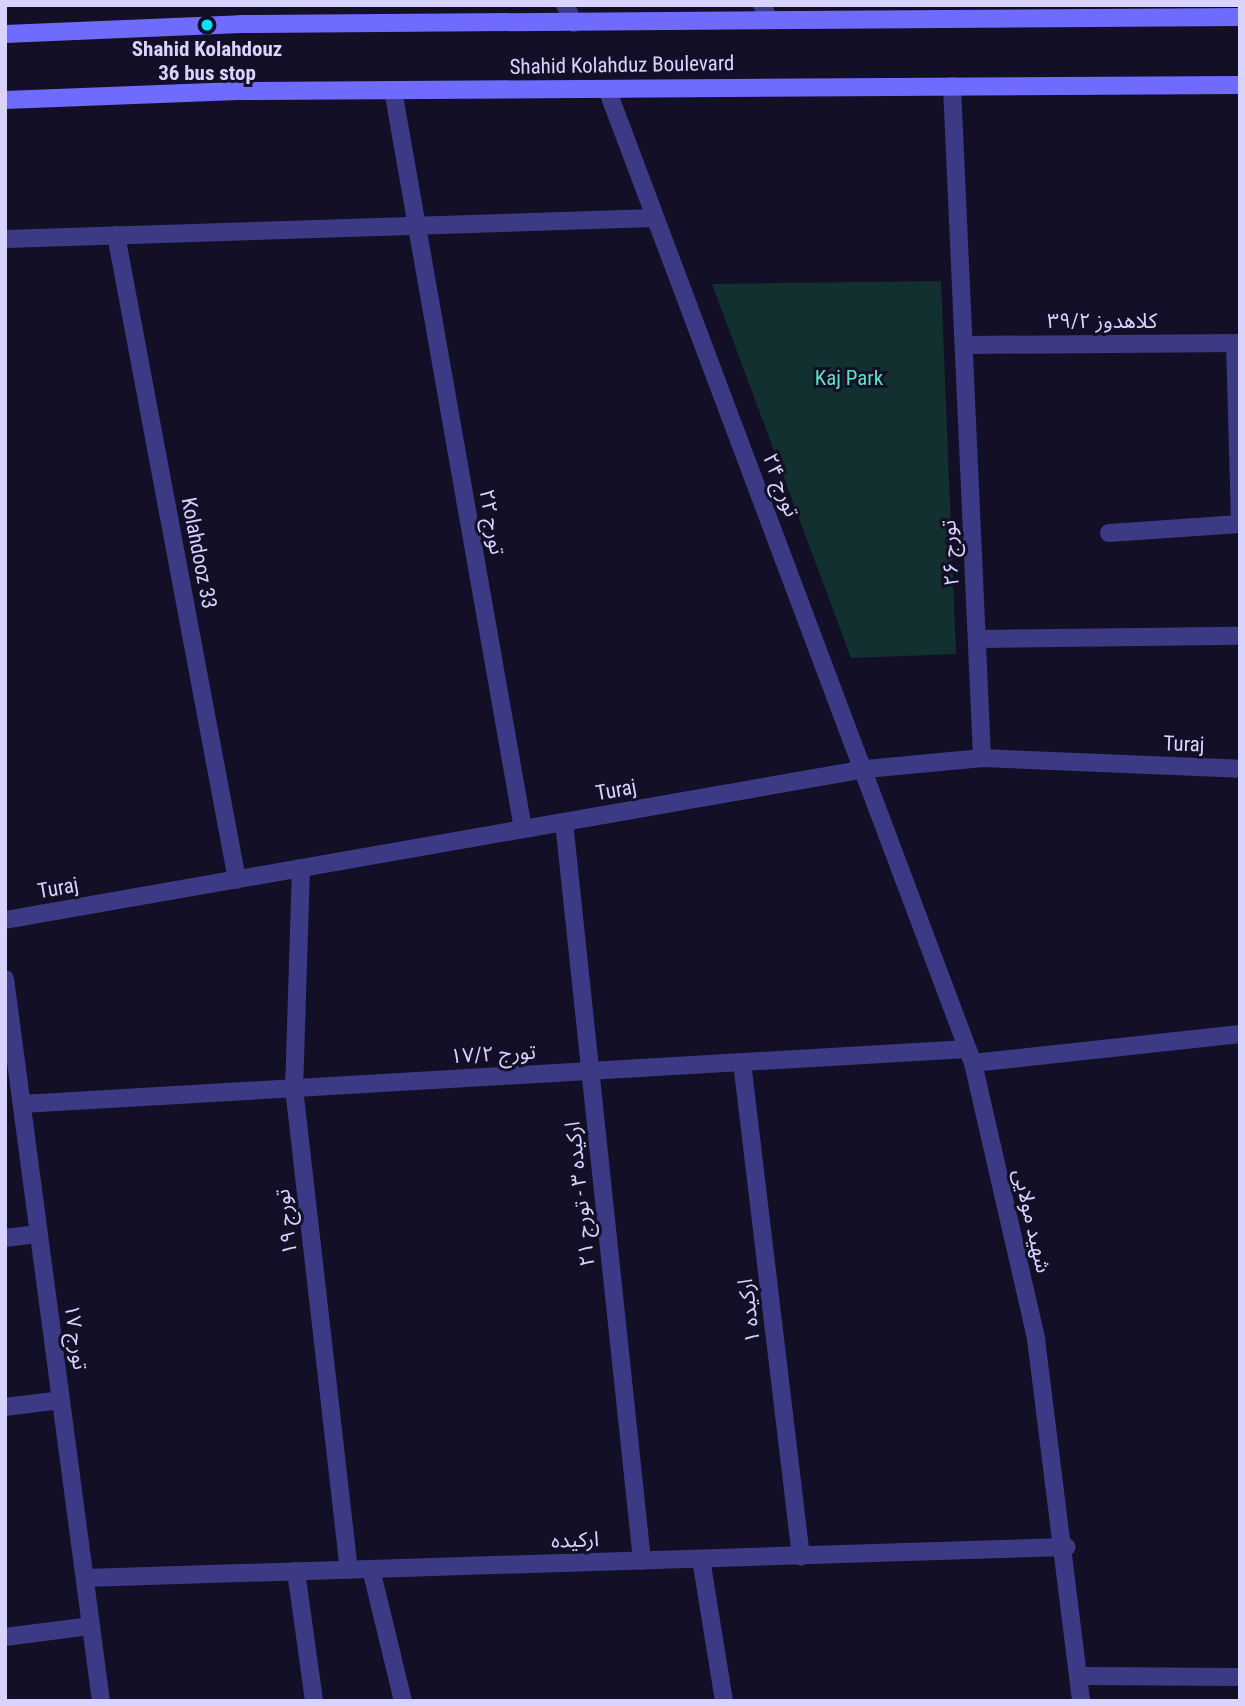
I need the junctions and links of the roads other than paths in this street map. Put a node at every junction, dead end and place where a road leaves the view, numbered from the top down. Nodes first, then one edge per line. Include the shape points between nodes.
1 (565, 5) edge
2 (1090, 11) edge
3 (766, 12) edge
4 (1240, 17) edge
5 (574, 23) junction
6 (5, 34) edge
7 (1240, 85) edge
8 (952, 86) junction
9 (607, 89) junction
10 (393, 90) junction
11 (5, 100) edge
12 (654, 218) junction
13 (415, 224) junction
14 (116, 235) junction
15 (5, 239) edge
16 (1237, 343) edge
17 (964, 345) junction
18 (1240, 524) edge
19 (1109, 533) dead end
20 (1240, 636) edge
21 (977, 639) junction
22 (982, 758) junction
23 (866, 769) junction
24 (1240, 769) edge
25 (564, 822) junction
26 (523, 829) junction
27 (301, 868) junction
28 (237, 880) junction
29 (5, 920) edge
30 (5, 979) edge
31 (1240, 1034) edge
32 (970, 1056) junction
33 (742, 1062) junction
34 (590, 1071) junction
35 (294, 1088) junction
36 (22, 1104) junction
37 (39, 1234) junction
38 (5, 1238) edge
39 (61, 1400) junction
40 (5, 1407) edge
41 (1067, 1548) junction
42 (801, 1556) junction
43 (701, 1559) junction
44 (642, 1561) junction
45 (371, 1569) junction
46 (349, 1570) junction
47 (296, 1571) junction
48 (85, 1578) junction
49 (91, 1626) junction
50 (5, 1637) edge
51 (1082, 1676) junction
52 (1240, 1677) edge
53 (101, 1701) edge
54 (314, 1701) edge
55 (403, 1701) edge
56 (724, 1701) edge
57 (1081, 1701) edge

1 - 5 street
2 - 3 main road, Shahid Kolahduz Boulevard
2 - 4 main road, Shahid Kolahduz Boulevard
3 - 5 main road, Shahid Kolahduz Boulevard
5 - 6 main road, Shahid Kolahduz Boulevard via 241,23
7 - 8 main road, Shahid Kolahduz Boulevard
8 - 9 main road, Shahid Kolahduz Boulevard
8 - 17 street, تورج ۲۶
9 - 10 main road, Shahid Kolahduz Boulevard
9 - 12 street, تورج ۲۴
10 - 11 main road, Shahid Kolahduz Boulevard
10 - 13 street, تورج ۲۲
12 - 13 street
12 - 23 street, تورج ۲۴
13 - 14 street
13 - 26 street, تورج ۲۲
14 - 15 street
14 - 28 street, Kolahdooz 33
16 - 17 street, کلاهدوز ۳۹/۲
16 - 18 street
17 - 21 street, تورج ۲۶
18 - 19 street
20 - 21 street
21 - 22 street, تورج ۲۶
22 - 23 street, Turaj
22 - 24 street, Turaj
23 - 25 street, Turaj
23 - 32 street, شهید مولایی
25 - 26 street, Turaj
25 - 34 street, ارکیده ۳ - تورج ۲۱
26 - 27 street, Turaj
27 - 28 street, Turaj
27 - 35 street, تورج ۱۹
28 - 29 street, Turaj
30 - 36 street, تورج ۱۷
31 - 32 street, تورج ۱۷/۲
32 - 33 street, تورج ۱۷/۲
32 - 41 street, شهید مولایی via 1036,1339
33 - 34 street, تورج ۱۷/۲
33 - 42 street, ارکیده ۱
34 - 35 street, تورج ۱۷/۲
34 - 44 street, ارکیده ۳ - تورج ۲۱
35 - 36 street, تورج ۱۷/۲
35 - 46 street, تورج ۱۹
36 - 37 street, تورج ۱۷
37 - 38 street
37 - 39 street, تورج ۱۷
39 - 40 street
39 - 48 street, تورج ۱۷
41 - 42 street, ارکیده
41 - 51 street, شهید مولایی
42 - 43 street, ارکیده
43 - 44 street, ارکیده
43 - 56 street
44 - 45 street, ارکیده
45 - 46 street, ارکیده
45 - 55 street
46 - 47 street, ارکیده
47 - 48 street, ارکیده
47 - 54 street
48 - 49 street, تورج ۱۷
49 - 50 street
49 - 53 street, تورج ۱۷
51 - 52 street
51 - 57 street, شهید مولایی

